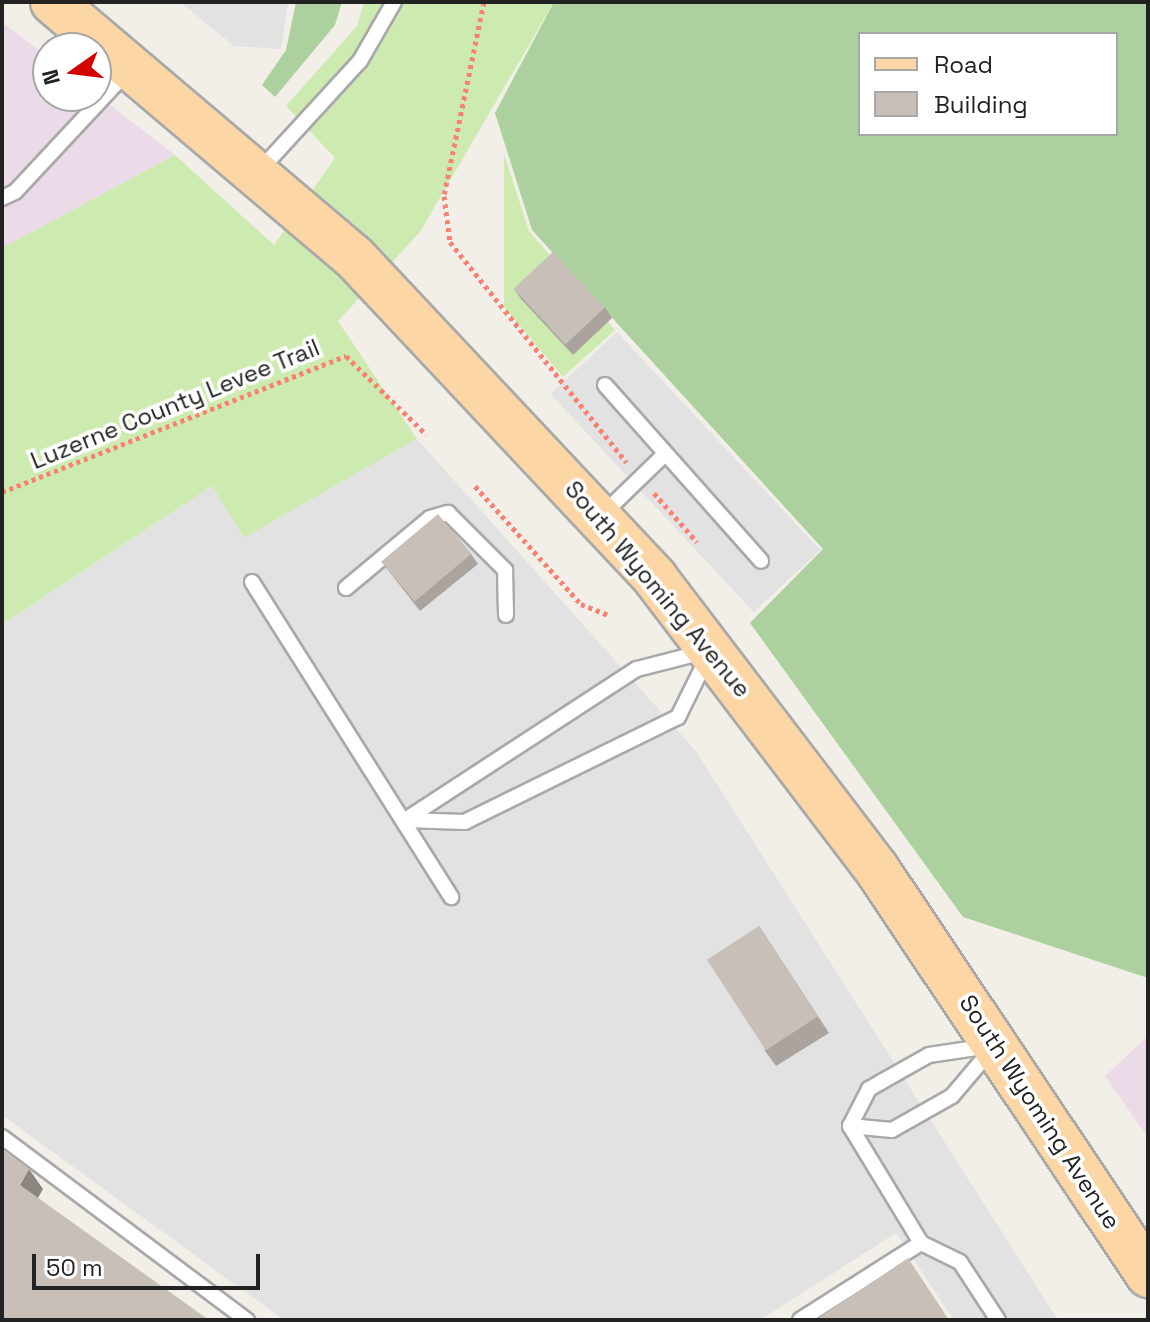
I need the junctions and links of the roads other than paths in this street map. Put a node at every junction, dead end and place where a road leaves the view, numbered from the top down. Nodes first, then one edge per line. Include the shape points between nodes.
1 (53, 2) edge
2 (394, 2) edge
3 (133, 65) junction
4 (260, 171) junction
5 (2, 198) edge
6 (605, 385) dead end
7 (665, 454) junction
8 (600, 516) junction
9 (761, 561) dead end
10 (252, 582) dead end
11 (346, 588) dead end
12 (506, 615) dead end
13 (711, 650) junction
14 (405, 820) junction
15 (451, 897) dead end
16 (995, 1045) junction
17 (850, 1126) junction
18 (2, 1137) edge
19 (921, 1243) junction
20 (1148, 1275) edge
21 (247, 1320) edge
22 (800, 1320) edge
23 (998, 1320) edge

1 - 3 main road, South Wyoming Avenue
2 - 4 lane via 360,61
3 - 4 main road, South Wyoming Avenue
3 - 5 lane
4 - 8 main road, South Wyoming Avenue via 440,342
6 - 7 lane
7 - 8 lane
7 - 9 lane
8 - 13 main road, South Wyoming Avenue
10 - 14 lane
11 - 12 lane via 430,518 448,513 505,570
13 - 14 lane via 637,669
13 - 14 lane via 678,717 465,822
13 - 16 main road, South Wyoming Avenue via 876,868
14 - 15 lane
16 - 17 lane via 916,1062 869,1089
16 - 17 lane via 942,1102 892,1130
16 - 20 main road, South Wyoming Avenue
17 - 19 lane
18 - 21 lane
19 - 22 lane
19 - 23 lane via 960,1262

